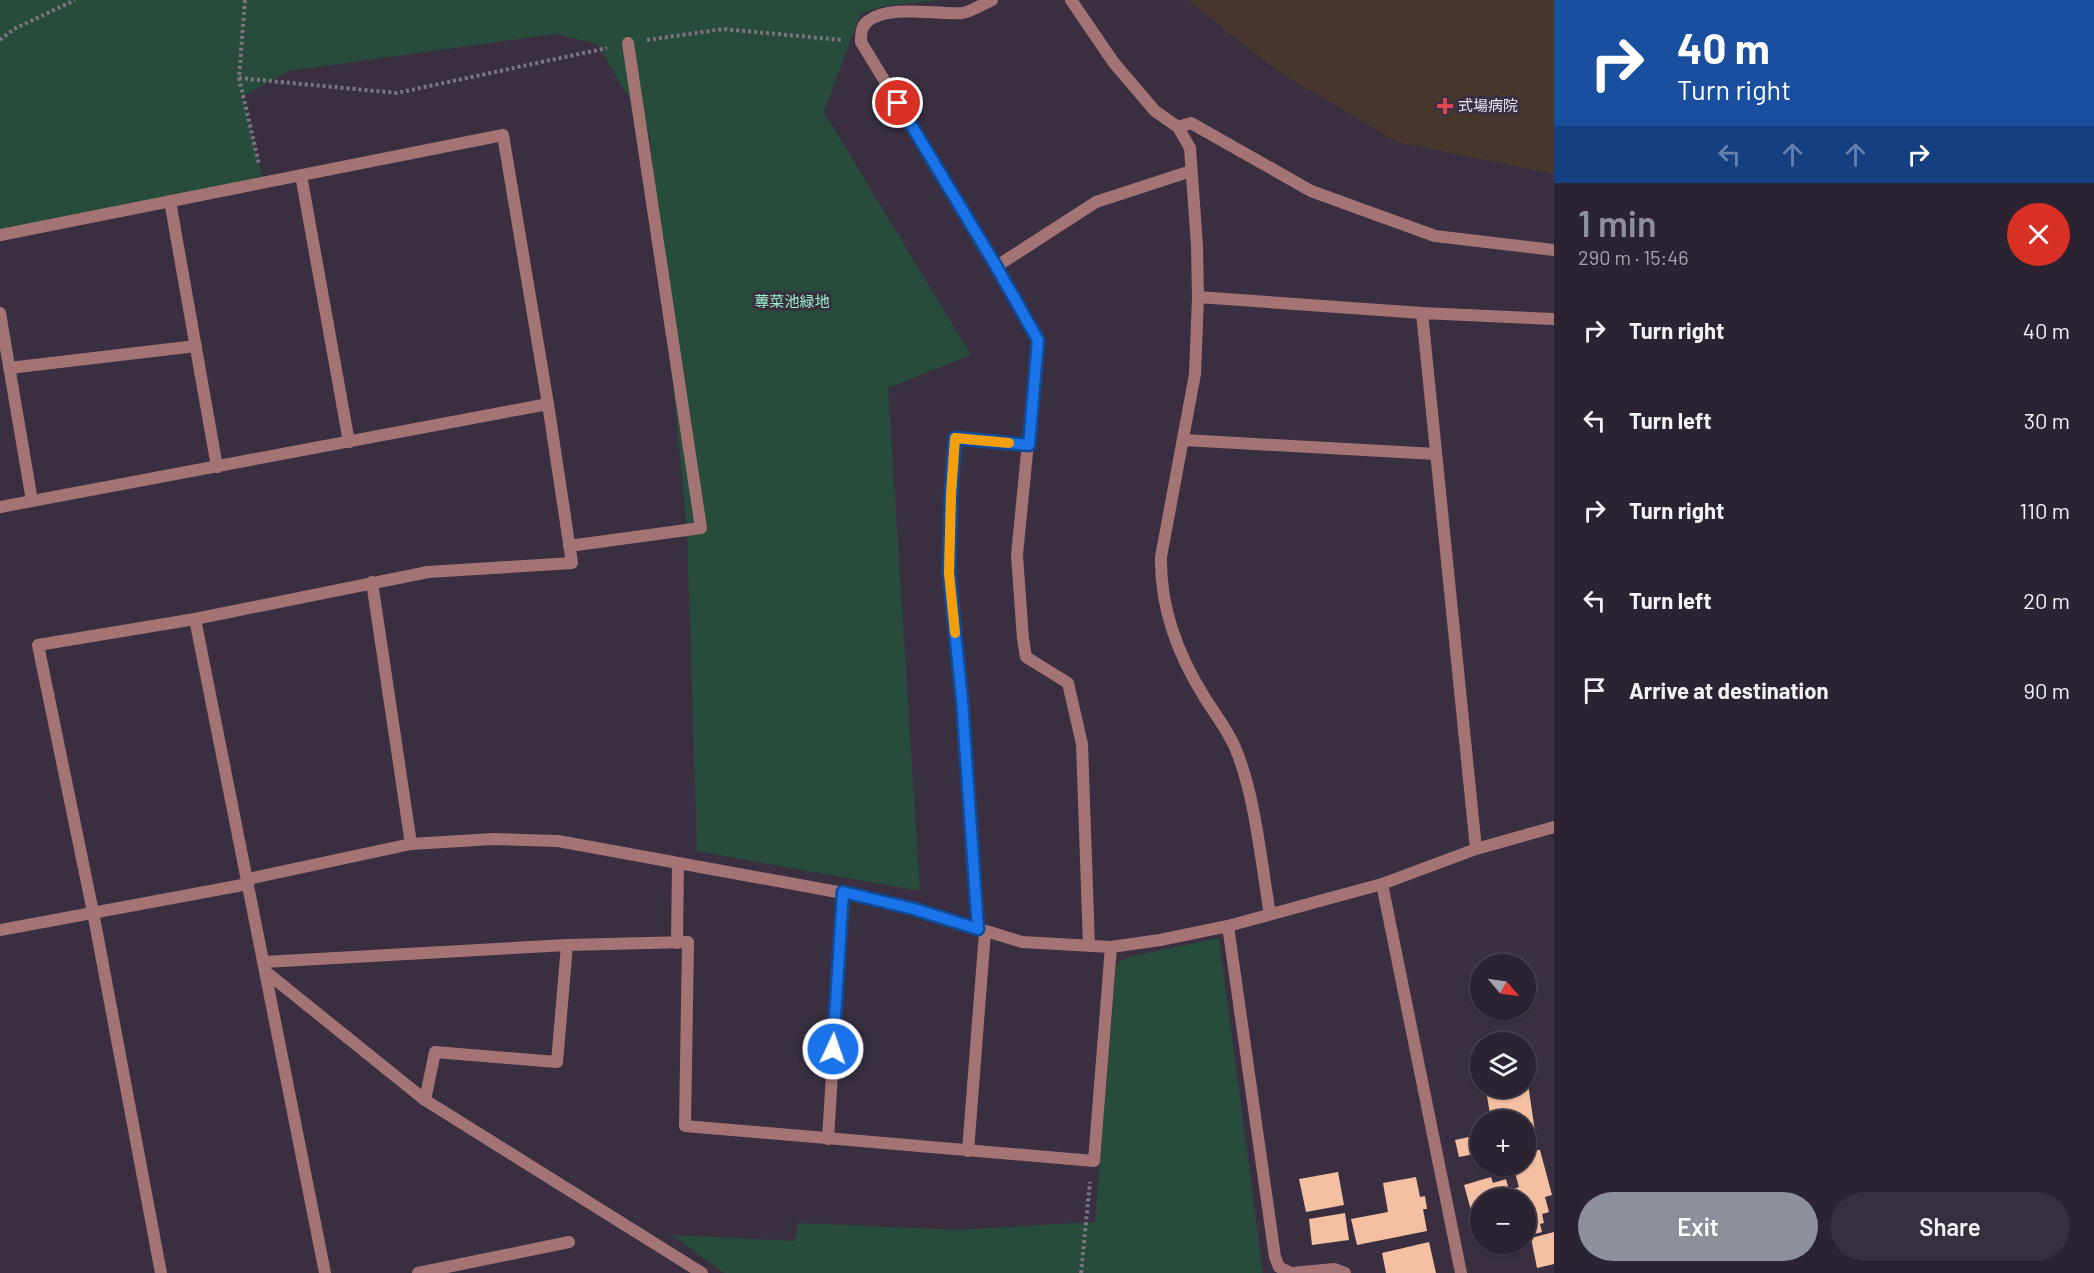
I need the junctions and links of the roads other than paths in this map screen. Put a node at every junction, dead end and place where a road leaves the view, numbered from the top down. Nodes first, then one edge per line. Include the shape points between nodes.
1 (992, 0) edge
2 (1071, 0) edge
3 (628, 43) road end
4 (1178, 127) junction
5 (1191, 171) junction
6 (301, 175) junction
7 (170, 201) junction
8 (0, 235) edge
9 (1554, 250) edge
10 (996, 266) junction
11 (1198, 297) junction
12 (1422, 312) junction
13 (0, 313) edge
14 (1554, 319) edge
15 (196, 346) junction
16 (9, 368) junction
17 (548, 404) junction
18 (1184, 440) junction
19 (349, 442) junction
20 (1029, 445) junction
21 (1436, 454) junction
22 (217, 467) junction
23 (32, 501) junction
24 (0, 507) edge
25 (569, 546) junction
26 (372, 582) junction
27 (195, 619) junction
28 (1554, 827) edge
29 (411, 844) junction
30 (1476, 849) junction
31 (678, 863) junction
32 (248, 881) junction
33 (1382, 884) junction
34 (843, 892) junction
35 (93, 912) junction
36 (1270, 914) junction
37 (1228, 926) junction
38 (0, 930) edge
39 (981, 930) junction
40 (677, 943) junction
41 (567, 945) junction
42 (1089, 946) junction
43 (1111, 948) junction
44 (265, 967) junction
45 (425, 1100) junction
46 (828, 1139) junction
47 (968, 1151) junction
48 (569, 1242) dead end
49 (161, 1273) edge
50 (325, 1273) edge
51 (418, 1273) edge
52 (702, 1273) edge
53 (1292, 1273) edge
54 (1345, 1273) edge
55 (1461, 1273) edge

1 - 10 street via 964,13 886,14 868,21 861,30 861,42
2 - 4 street via 1114,63 1155,111
3 - 25 street via 701,528
4 - 5 street via 1190,148
4 - 9 street via 1191,123 1311,190 1435,236
5 - 10 street via 1096,202
5 - 11 street
6 - 7 street
6 - 17 street via 503,135
6 - 19 street
7 - 8 street
7 - 15 street
10 - 20 street via 1038,340
11 - 12 street
11 - 18 street via 1194,374
12 - 14 street
12 - 21 street
13 - 16 street
15 - 16 street
15 - 22 street
16 - 23 street
17 - 19 street
17 - 25 street
18 - 21 street
18 - 36 street via 1161,557 1167,613 1175,641 1235,747 1255,826
19 - 22 street
20 - 39 street via 955,438 949,573
20 - 42 street via 1017,555 1023,639 1026,657 1068,683 1082,744
21 - 30 street
22 - 23 street
23 - 24 street
25 - 26 street via 572,563 428,572
26 - 27 street
26 - 29 street
27 - 32 street
27 - 35 street via 38,645
28 - 30 street
29 - 31 street via 493,839 558,841
29 - 32 street
30 - 33 street
31 - 34 street
31 - 40 street
32 - 35 street
32 - 44 street
33 - 36 street
33 - 55 street
34 - 39 street
34 - 46 street
35 - 38 street
35 - 49 street
36 - 37 street
37 - 43 street
37 - 53 street via 1275,1257 1279,1267
39 - 42 street via 1022,942
39 - 47 street
40 - 41 street
40 - 46 street via 688,942 685,1126
41 - 44 street
41 - 45 street via 557,1062 435,1052
42 - 43 street
43 - 47 street via 1094,1161
44 - 45 street
44 - 50 street
45 - 52 street
46 - 47 street
48 - 51 street
53 - 54 street via 1334,1269

